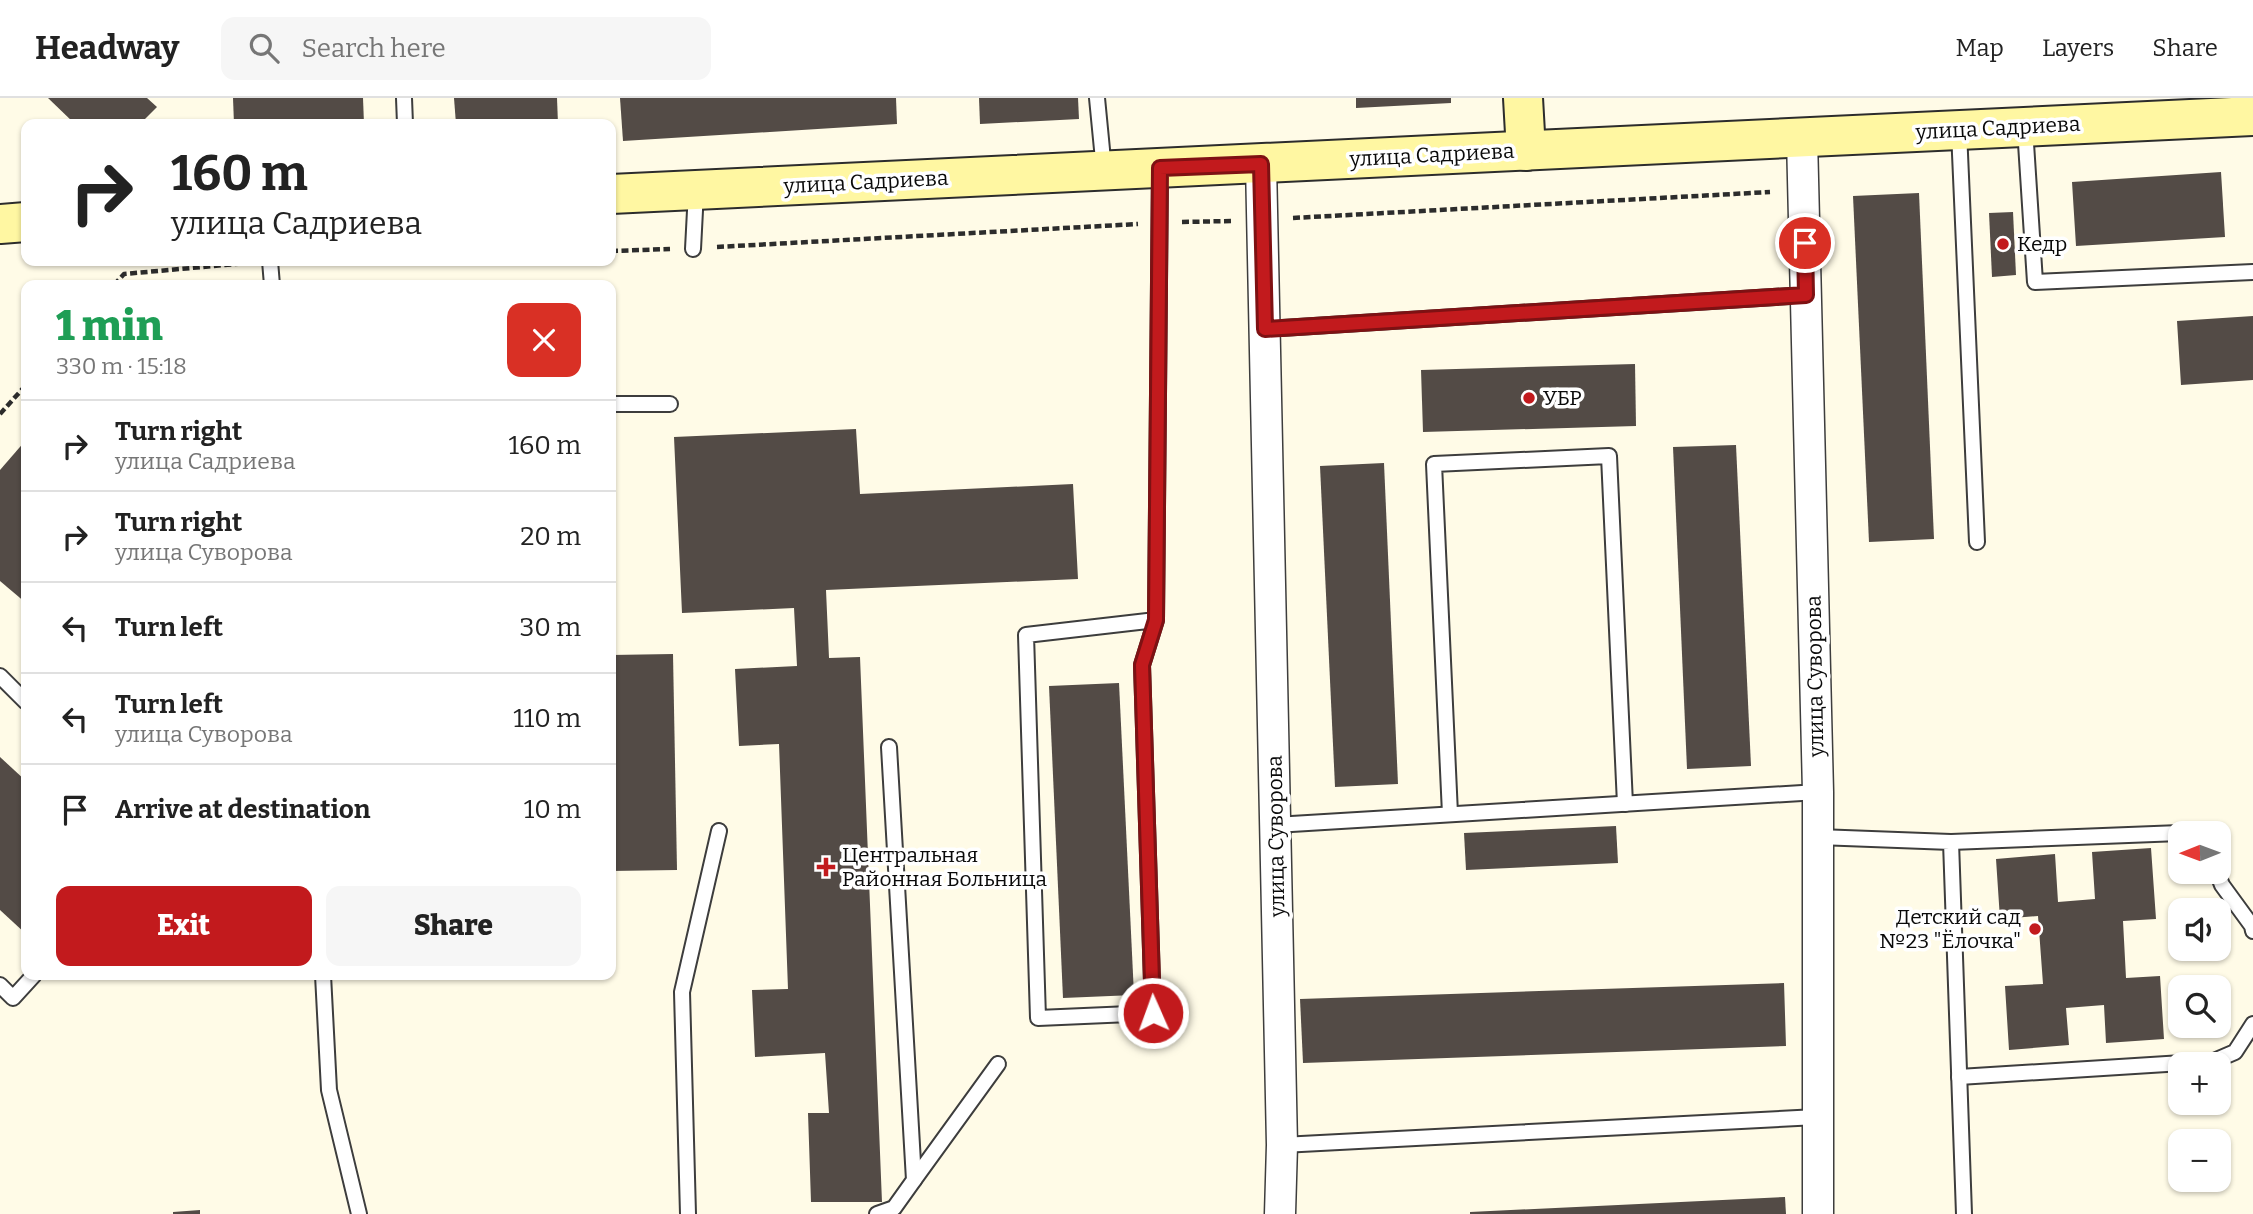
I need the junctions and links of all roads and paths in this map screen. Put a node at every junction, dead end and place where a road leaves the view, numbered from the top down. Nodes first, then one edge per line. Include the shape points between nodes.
1 (404, 98) edge
2 (1097, 98) edge
3 (1523, 98) edge
4 (2253, 116) edge
5 (405, 119) edge
6 (2025, 127) junction
7 (1959, 130) junction
8 (1802, 138) junction
9 (1526, 151) junction
10 (1261, 164) junction
11 (1160, 168) junction
12 (1104, 171) junction
13 (696, 190) junction
14 (616, 194) edge
15 (21, 222) edge
16 (0, 224) edge
17 (693, 249) joint
18 (616, 251) edge
19 (210, 266) edge
20 (2253, 272) edge
21 (119, 280) edge
22 (1806, 295) junction
23 (1265, 329) junction
24 (21, 390) edge
25 (616, 404) edge
26 (670, 404) dead end
27 (0, 414) edge
28 (1977, 542) dead end
29 (1156, 620) junction
30 (2, 682) edge
31 (21, 698) edge
32 (889, 747) dead end
33 (1818, 792) junction
34 (1625, 804) junction
35 (1450, 814) junction
36 (1275, 825) junction
37 (719, 831) dead end
38 (2168, 834) edge
39 (1818, 837) junction
40 (1951, 842) junction
41 (2222, 884) edge
42 (2253, 931) edge
43 (29, 980) edge
44 (323, 980) edge
45 (0, 985) edge
46 (2253, 1024) edge
47 (998, 1064) dead end
48 (1959, 1077) junction
49 (1817, 1117) junction
50 (1282, 1145) junction
51 (914, 1180) junction
52 (359, 1214) edge
53 (688, 1214) edge
54 (877, 1214) edge
55 (1280, 1214) edge
56 (1818, 1214) edge
57 (1964, 1214) edge

1 - 5 lane
2 - 12 lane
3 - 9 street
4 - 6 street, улица Садриева
6 - 7 street, улица Садриева
6 - 20 lane via 2035,282
7 - 8 street, улица Садриева
7 - 28 lane
8 - 9 street, улица Садриева
8 - 22 street, улица Суворова
9 - 10 street, улица Садриева
10 - 11 street, улица Садриева
10 - 23 street, улица Суворова
11 - 12 street, улица Садриева
11 - 29 lane
12 - 13 street, улица Садриева
13 - 14 street, улица Садриева
13 - 17 lane
15 - 16 street
17 - 18 path
19 - 21 path via 124,274
22 - 23 lane
22 - 33 street, улица Суворова
23 - 36 street, улица Суворова
24 - 27 path
25 - 26 lane
29 - 29 lane via 1142,665 1153,1013 1038,1018 1026,635
30 - 31 lane
32 - 51 lane
33 - 34 lane
33 - 39 street, улица Суворова
34 - 35 lane
34 - 35 lane via 1609,456 1434,464
35 - 36 lane
36 - 50 street, улица Суворова
37 - 53 lane via 681,992
38 - 40 lane
39 - 40 lane
39 - 49 street, улица Суворова
40 - 48 lane
41 - 42 lane
43 - 45 lane via 13,998
44 - 52 lane via 329,1090
46 - 48 lane via 2235,1052 2214,1060
47 - 51 lane
48 - 57 lane
49 - 50 lane
49 - 56 street, улица Суворова
50 - 55 street, улица Суворова
51 - 54 lane via 894,1208

